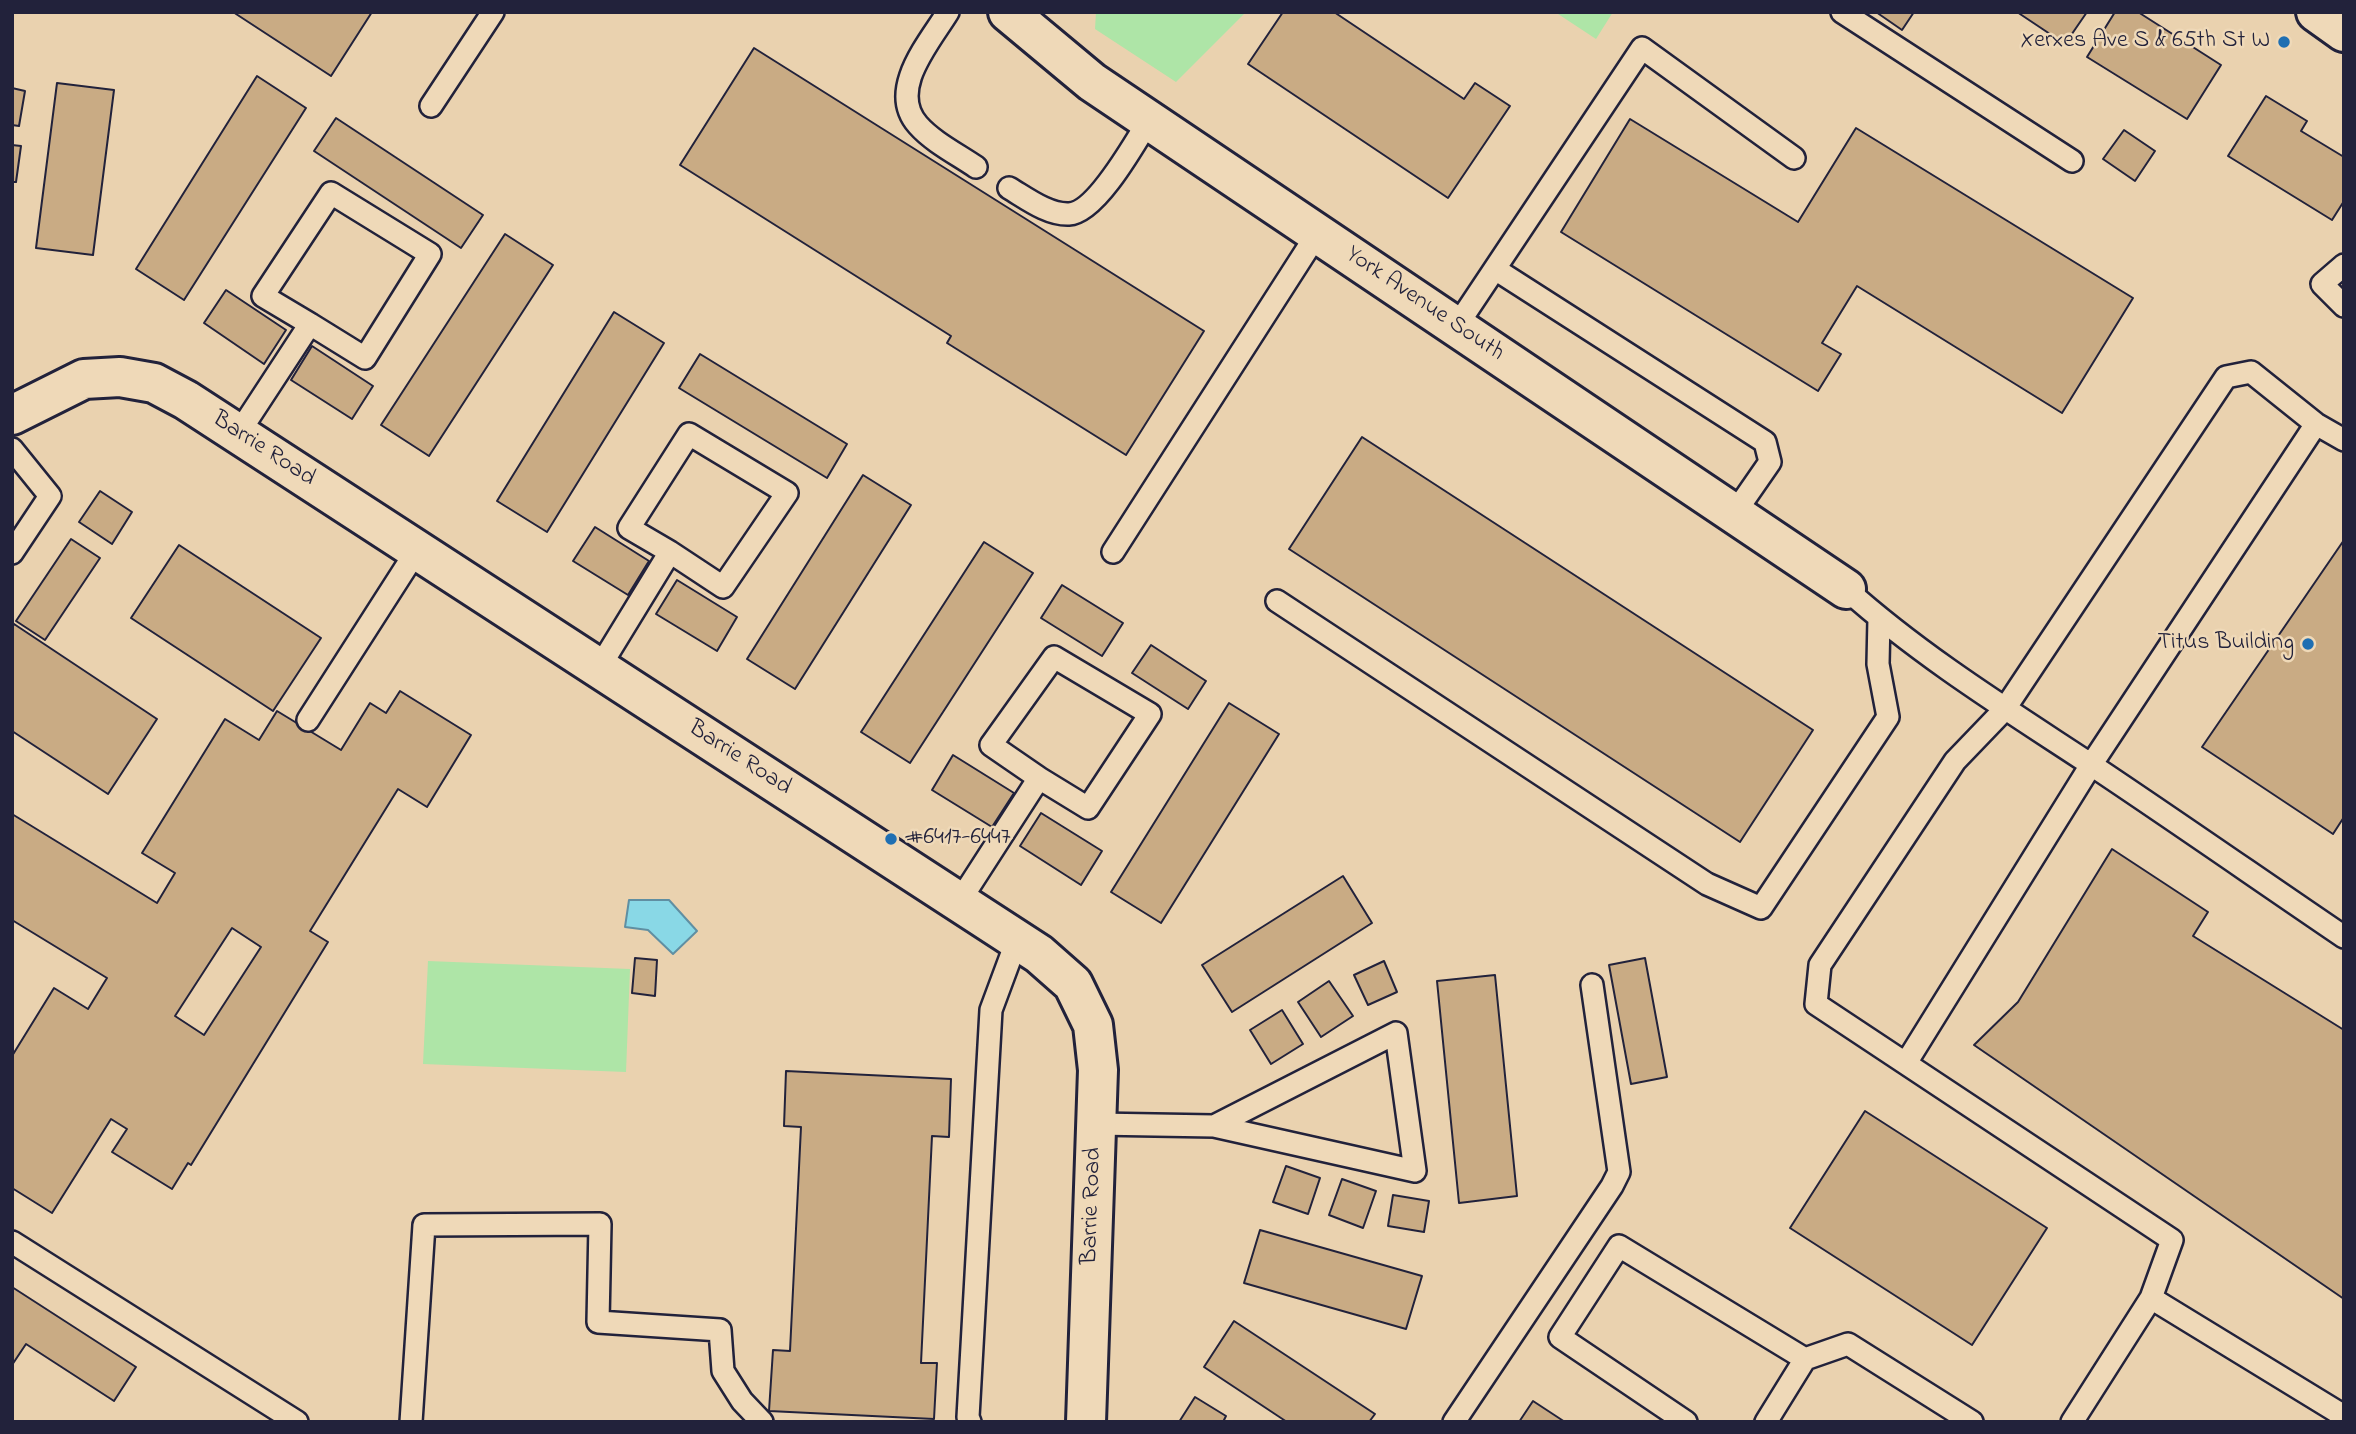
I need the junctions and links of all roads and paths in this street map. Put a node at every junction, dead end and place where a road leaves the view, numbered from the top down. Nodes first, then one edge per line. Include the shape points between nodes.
1 (493, 12) edge
2 (948, 12) edge
3 (1842, 12) edge
4 (2316, 12) edge
5 (1017, 15) edge
6 (2344, 32) edge
7 (431, 106) dead end
8 (1149, 120) junction
9 (1794, 158) dead end
10 (2072, 161) dead end
11 (976, 167) dead end
12 (1009, 188) dead end
13 (1317, 234) junction
14 (2344, 265) edge
15 (1495, 269) junction
16 (2344, 306) edge
17 (310, 324) junction
18 (1456, 327) junction
19 (12, 415) edge
20 (2316, 424) junction
21 (238, 434) junction
22 (2344, 440) edge
23 (12, 449) edge
24 (1734, 514) junction
25 (417, 550) junction
26 (670, 552) junction
27 (1113, 552) dead end
28 (12, 553) edge
29 (1846, 589) joint
30 (1277, 601) dead end
31 (1879, 618) junction
32 (598, 668) junction
33 (2004, 710) junction
34 (308, 720) dead end
35 (2091, 765) junction
36 (1039, 778) junction
37 (959, 902) junction
38 (2344, 937) edge
39 (1017, 940) junction
40 (1592, 985) dead end
41 (1906, 1063) junction
42 (1096, 1124) junction
43 (1214, 1126) junction
44 (12, 1242) edge
45 (2151, 1298) junction
46 (1805, 1359) junction
47 (2331, 1415) edge
48 (297, 1422) edge
49 (411, 1422) edge
50 (762, 1422) edge
51 (970, 1422) edge
52 (1086, 1422) edge
53 (1454, 1422) edge
54 (1686, 1422) edge
55 (1766, 1422) edge
56 (1972, 1422) edge
57 (2072, 1422) edge

1 - 7 lane
2 - 11 lane via 906,86 909,110 917,125
3 - 10 lane
4 - 6 street
5 - 8 street, York Avenue South via 1092,82
8 - 12 lane via 1090,205 1070,214 1048,210
8 - 13 street, York Avenue South
9 - 15 lane via 1642,48
13 - 18 street, York Avenue South
13 - 27 lane
14 - 16 lane via 2322,284
15 - 18 lane
15 - 24 lane via 1765,442 1770,462
17 - 17 lane via 263,296 331,193 430,254 365,358
17 - 21 lane
18 - 24 street, York Avenue South
19 - 21 street, Barrie Road via 84,379 120,377 154,383
20 - 22 lane
20 - 33 lane via 2252,372 2226,377
20 - 35 lane
21 - 25 street, Barrie Road
23 - 28 lane via 50,496
24 - 29 street, York Avenue South
25 - 32 street, Barrie Road
25 - 34 lane
26 - 26 lane via 629,528 690,434 787,493 723,586
26 - 32 lane
29 - 31 lane
30 - 31 lane via 1707,884 1761,908 1888,717 1878,664
31 - 33 lane
32 - 37 street, Barrie Road
33 - 35 lane
33 - 41 lane via 1955,761 1820,965 1816,1004
35 - 38 lane
35 - 41 lane
36 - 36 lane via 991,744 1054,657 1150,714 1087,808
36 - 37 lane
37 - 39 street, Barrie Road
39 - 42 street, Barrie Road via 1073,984 1093,1025 1098,1070
39 - 51 lane via 990,1010
40 - 53 lane via 1619,1172
41 - 45 lane via 2172,1240
42 - 43 lane
42 - 52 street, Barrie Road
43 - 43 lane via 1396,1033 1415,1171 1268,1138
44 - 48 lane
45 - 47 lane
45 - 57 lane
46 - 54 lane via 1619,1246 1560,1337
46 - 55 lane
46 - 56 lane via 1848,1344
49 - 50 lane via 424,1225 586,1224 600,1224 598,1322 720,1330 723,1371 741,1401

